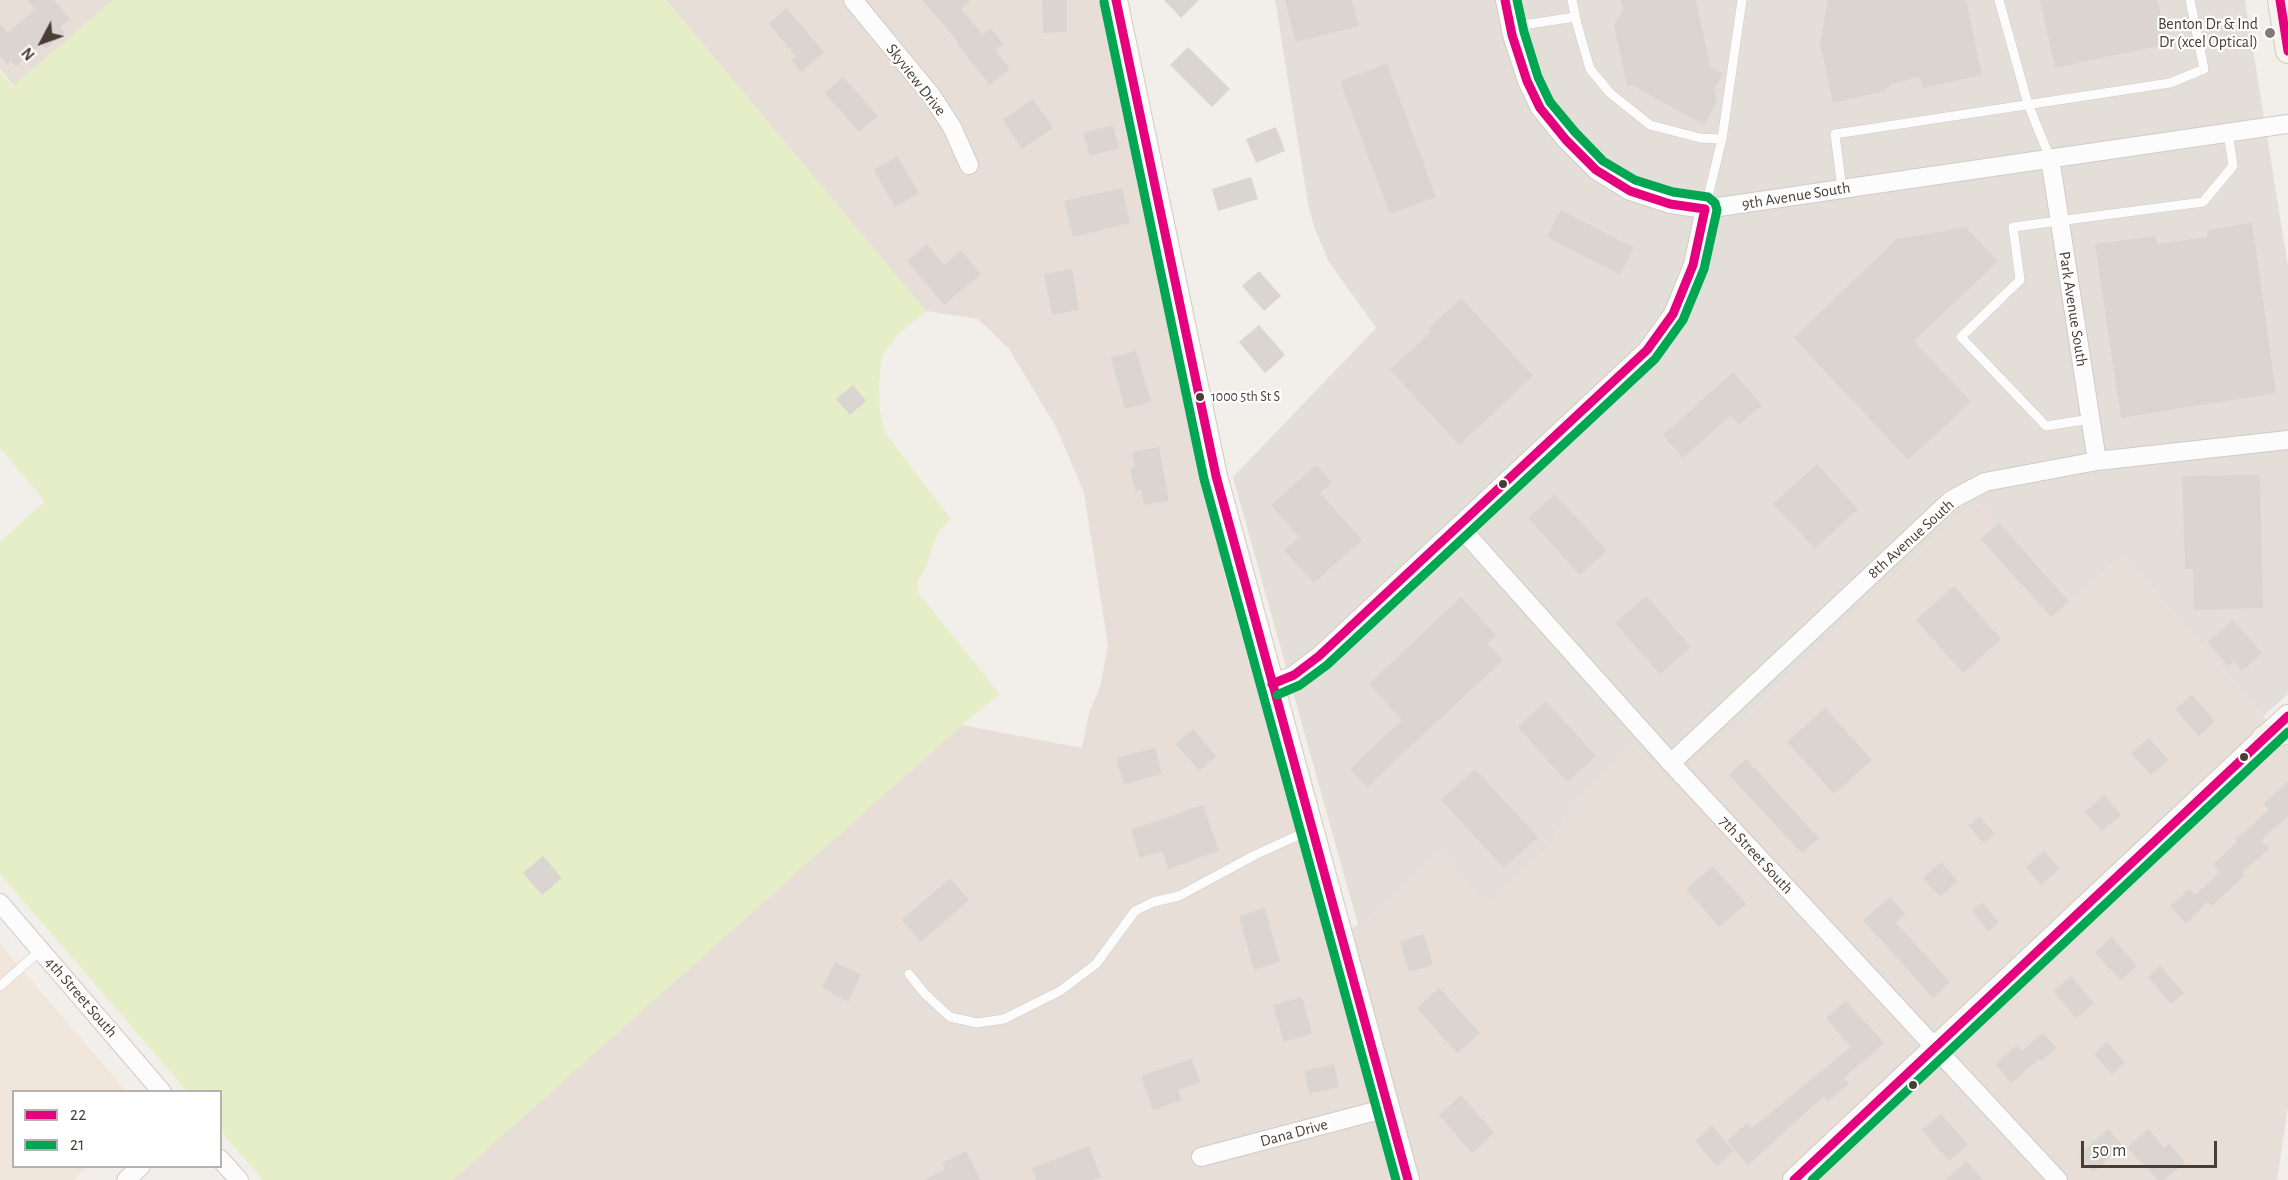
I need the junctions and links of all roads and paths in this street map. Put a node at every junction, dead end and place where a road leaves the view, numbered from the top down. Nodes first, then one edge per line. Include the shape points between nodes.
1 (854, 0) edge
2 (1116, 0) edge
3 (1505, 0) edge
4 (1572, 0) edge
5 (1742, 0) edge
6 (1999, 0) edge
7 (2190, 0) edge
8 (2280, 0) edge
9 (1575, 17) junction
10 (1510, 27) junction
11 (2288, 51) edge
12 (2028, 104) junction
13 (2288, 124) edge
14 (2228, 133) junction
15 (1722, 139) junction
16 (2050, 158) junction
17 (969, 165) dead end
18 (1842, 189) junction
19 (1705, 209) junction
20 (2059, 220) junction
21 (2090, 419) junction
22 (2288, 440) edge
23 (2097, 461) junction
24 (1459, 526) junction
25 (1272, 684) junction
26 (2288, 716) edge
27 (2288, 731) edge
28 (2264, 738) junction
29 (1671, 763) junction
30 (1312, 829) junction
31 (0, 903) edge
32 (41, 950) junction
33 (909, 974) dead end
34 (0, 986) edge
35 (1934, 1048) junction
36 (160, 1090) edge
37 (1387, 1108) junction
38 (1201, 1157) dead end
39 (222, 1161) edge
40 (140, 1168) edge
41 (126, 1180) edge
42 (239, 1180) edge
43 (1408, 1180) edge
44 (1794, 1180) edge
45 (2058, 1180) edge

1 - 17 street, Skyview Drive via 931,96 952,127
2 - 25 street via 1216,476
3 - 10 street, 9th Avenue South
4 - 9 lane
5 - 15 lane
6 - 12 lane
7 - 12 lane via 2204,69 2170,83
8 - 11 main road
9 - 10 lane
9 - 15 lane via 1590,69 1610,93 1650,125 1700,138
10 - 19 street, 9th Avenue South via 1540,108 1596,170 1630,191 1670,204
12 - 16 lane
12 - 18 lane via 1835,134
13 - 14 street, 9th Avenue South
14 - 16 street, 9th Avenue South
14 - 20 lane via 2233,166 2203,202
15 - 19 lane
16 - 18 street, 9th Avenue South
16 - 20 street, Park Avenue South
18 - 19 street, 9th Avenue South
19 - 24 street via 1689,275 1673,314 1647,350
20 - 21 street, Park Avenue South
20 - 21 lane via 2013,227 2020,280 1961,337 2046,426
21 - 23 street, Park Avenue South
22 - 23 street, 8th Avenue South
23 - 29 street, 8th Avenue South via 1985,482 1951,500
24 - 25 street via 1319,656 1294,675
24 - 29 street, 7th Street South
25 - 30 street
26 - 28 street
27 - 28 main road
28 - 35 street
29 - 35 street, 7th Street South
30 - 33 lane via 1179,896 1152,902 1135,911 1096,964 1060,991 1004,1019 977,1023 950,1017
30 - 37 street
31 - 32 street, 4th Street South
32 - 34 lane
32 - 36 street, 4th Street South
35 - 44 street
35 - 45 street, 7th Street South
37 - 38 street, Dana Drive
37 - 43 street
39 - 42 street
40 - 41 street

